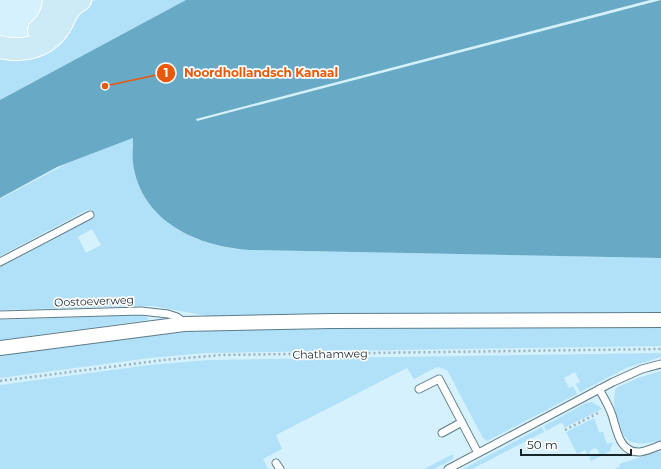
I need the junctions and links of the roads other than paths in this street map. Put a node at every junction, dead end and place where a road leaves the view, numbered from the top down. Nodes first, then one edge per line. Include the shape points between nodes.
1 (80, 0) edge
2 (55, 3) edge
3 (1, 36) edge
4 (90, 215) dead end
5 (0, 262) edge
6 (0, 315) edge
7 (661, 320) edge
8 (184, 324) junction
9 (0, 348) edge
10 (661, 364) edge
11 (419, 389) dead end
12 (599, 390) junction
13 (462, 422) junction
14 (442, 433) dead end
15 (661, 446) edge
16 (478, 453) junction
17 (448, 469) edge

1 - 3 main road via 68,9 57,30 45,42 22,50 10,49
2 - 3 main road via 46,23 39,30 32,34
4 - 5 lane
6 - 8 lane, Oostoeverweg via 141,311 168,314 177,317
7 - 8 street
8 - 9 street
10 - 12 lane via 626,376
11 - 13 lane via 439,379
12 - 15 lane via 609,408 620,441 628,449 639,452
12 - 16 lane
13 - 14 lane
13 - 16 lane
16 - 17 lane

